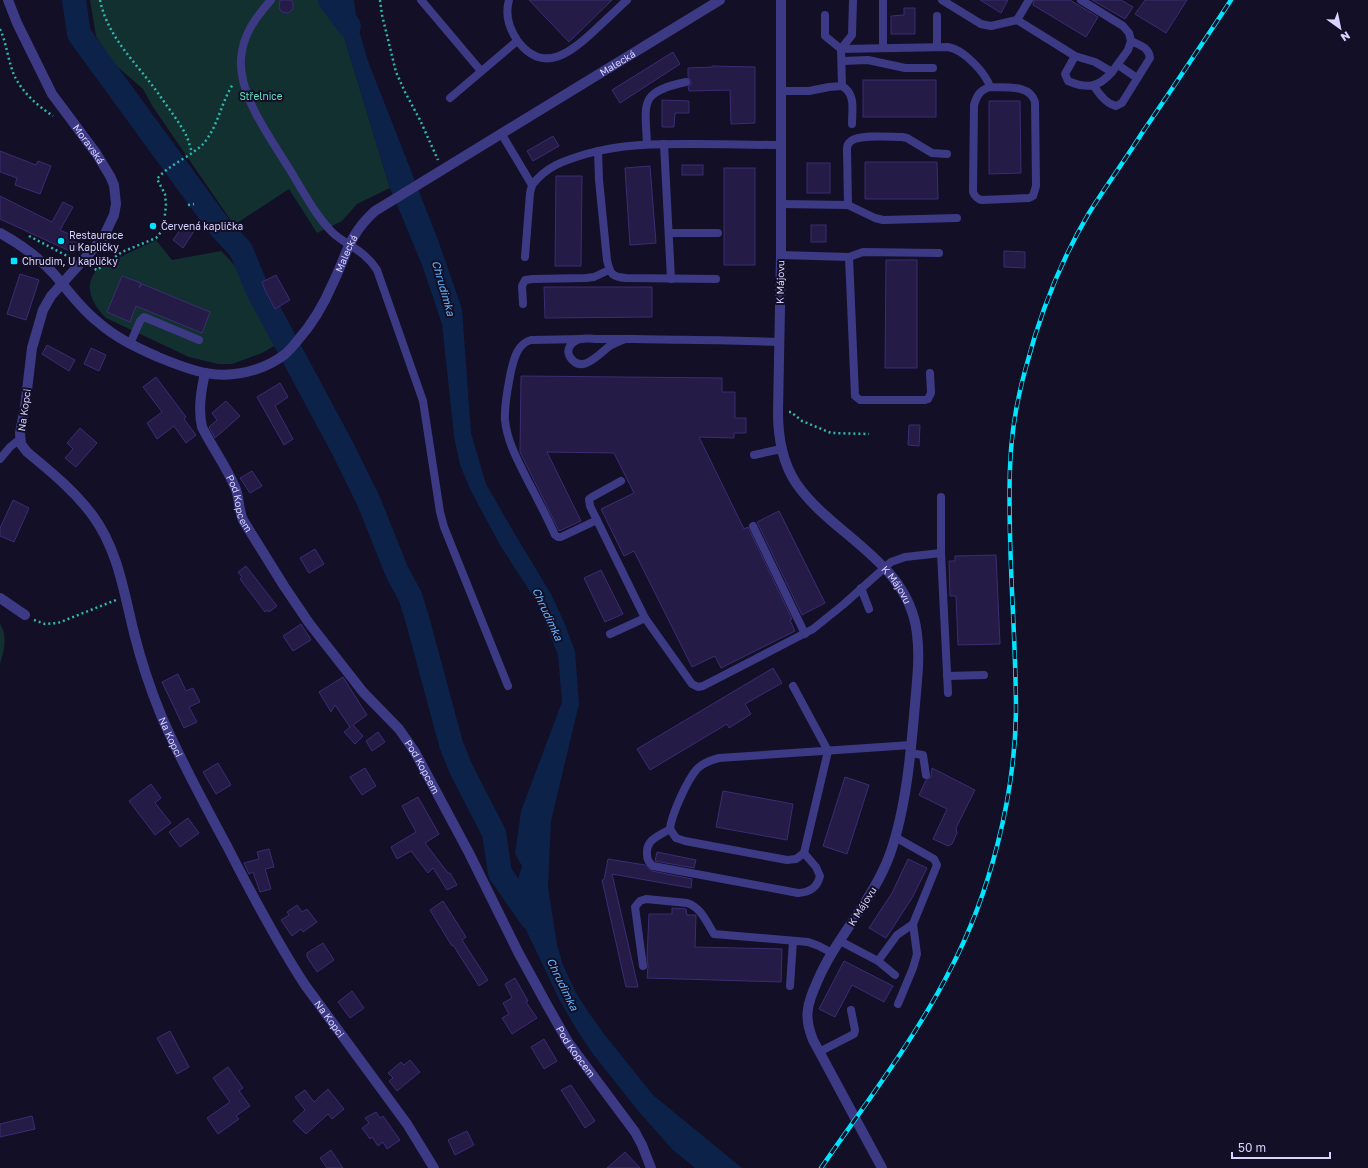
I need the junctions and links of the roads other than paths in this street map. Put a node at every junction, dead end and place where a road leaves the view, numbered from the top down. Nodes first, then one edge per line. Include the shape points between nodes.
1 (8, 0) edge
2 (271, 0) edge
3 (421, 0) edge
4 (510, 0) edge
5 (627, 0) edge
6 (720, 0) edge
7 (780, 0) edge
8 (852, 0) edge
9 (883, 0) edge
10 (942, 0) edge
11 (1029, 0) edge
12 (1081, 0) edge
13 (825, 15) dead end
14 (937, 16) dead end
15 (1017, 20) junction
16 (518, 40) junction
17 (1131, 41) junction
18 (937, 47) junction
19 (883, 48) junction
20 (841, 49) junction
21 (1075, 56) junction
22 (842, 61) junction
23 (1118, 65) junction
24 (933, 68) dead end
25 (482, 71) junction
26 (1112, 72) junction
27 (1137, 78) junction
28 (686, 82) dead end
29 (842, 86) junction
30 (1094, 86) junction
31 (990, 87) junction
32 (781, 91) junction
33 (450, 98) dead end
34 (852, 124) dead end
35 (501, 133) junction
36 (646, 144) junction
37 (664, 144) junction
38 (781, 145) junction
39 (598, 150) junction
40 (947, 154) dead end
41 (532, 185) junction
42 (781, 204) junction
43 (848, 205) junction
44 (957, 218) dead end
45 (0, 233) edge
46 (669, 233) junction
47 (718, 233) dead end
48 (349, 244) junction
49 (939, 253) dead end
50 (781, 255) junction
51 (525, 257) dead end
52 (849, 257) junction
53 (610, 270) junction
54 (671, 278) junction
55 (716, 279) dead end
56 (62, 284) junction
57 (523, 304) dead end
58 (582, 339) junction
59 (625, 339) junction
60 (199, 340) dead end
61 (779, 342) junction
62 (130, 344) junction
63 (930, 372) dead end
64 (205, 373) junction
65 (20, 439) junction
66 (781, 449) junction
67 (754, 455) dead end
68 (0, 459) edge
69 (621, 481) dead end
70 (941, 497) dead end
71 (596, 520) junction
72 (753, 526) dead end
73 (941, 553) junction
74 (884, 567) junction
75 (861, 588) junction
76 (0, 598) edge
77 (869, 610) dead end
78 (25, 615) road end
79 (645, 618) junction
80 (610, 634) dead end
81 (805, 634) junction
82 (984, 675) dead end
83 (947, 676) junction
84 (508, 686) dead end
85 (793, 686) dead end
86 (948, 693) dead end
87 (910, 749) junction
88 (828, 751) junction
89 (926, 775) dead end
90 (670, 830) junction
91 (895, 837) junction
92 (804, 853) junction
93 (913, 924) junction
94 (793, 941) junction
95 (840, 941) junction
96 (832, 953) junction
97 (878, 961) junction
98 (643, 966) dead end
99 (895, 975) dead end
100 (790, 986) dead end
101 (898, 1004) dead end
102 (851, 1010) dead end
103 (819, 1052) junction
104 (434, 1168) edge
105 (651, 1168) edge
106 (882, 1168) edge

1 - 56 street, Moravská via 49,88 104,165 114,185 114,215 103,238
2 - 48 lane via 247,34 241,58 242,75 262,123 320,219 333,233
3 - 25 lane
4 - 16 lane via 507,15 509,25
5 - 16 lane via 580,45 563,55 553,58 536,57 527,52
6 - 35 street, Malecká
7 - 32 street, K Májovu
8 - 20 lane via 852,35
9 - 19 lane
10 - 15 lane via 986,26
11 - 15 lane
12 - 17 lane via 1123,26
13 - 20 lane via 825,36
14 - 18 lane
15 - 21 lane
16 - 25 lane
17 - 23 lane
17 - 27 lane via 1146,48 1150,55
18 - 19 lane
18 - 31 lane via 953,47 959,50 983,74
19 - 20 lane
20 - 22 lane
21 - 26 lane via 1095,62
21 - 30 lane via 1065,77 1068,81 1080,85
22 - 24 lane via 868,60 905,68
22 - 29 lane
23 - 26 lane
23 - 27 lane
25 - 33 lane
26 - 30 lane
27 - 30 lane via 1122,103 1116,106 1102,97
28 - 36 lane via 663,87 650,96 645,110
29 - 32 lane via 809,91
29 - 34 lane via 852,96
31 - 31 lane via 980,92 974,105 974,196 982,200 1029,198 1034,196 1036,186 1034,97 1023,89
32 - 38 street, K Májovu
35 - 41 lane
35 - 48 street, Malecká via 383,205 363,223
36 - 37 lane
36 - 39 lane
37 - 38 lane
37 - 46 lane
38 - 42 street, K Májovu
39 - 41 lane via 552,166
39 - 53 lane
40 - 43 lane via 932,153 902,137 852,140 847,149
41 - 51 lane
42 - 43 lane
42 - 50 street, K Májovu
43 - 44 lane via 884,220
45 - 56 street, Malecká via 35,256
46 - 47 lane
46 - 54 lane
48 - 64 street, Malecká via 317,315 284,354 263,367 245,372 226,375
48 - 84 lane via 377,270 423,401 444,527
49 - 52 lane via 863,252
50 - 52 lane
50 - 61 street, K Májovu
52 - 63 lane via 855,396 860,400 925,400 931,393
53 - 54 lane via 620,278
53 - 57 lane via 586,278 525,280 522,286
54 - 55 lane
56 - 62 street, Malecká via 97,322
56 - 65 street, Na Kopci via 46,303 33,341
58 - 59 lane
58 - 59 lane via 571,344 568,350 573,360 582,363 590,362 612,345
58 - 71 lane via 531,340 521,345 517,350 508,383 505,419 516,456 555,534 561,537
59 - 61 lane
60 - 62 lane via 144,317
61 - 66 street, K Májovu via 778,430
62 - 64 street, Malecká via 178,366
64 - 105 street, Pod Kopcem via 200,420 235,486 242,520 309,623 363,692 399,729 415,752 547,1005 568,1042 635,1132
65 - 68 lane
65 - 104 street, Na Kopci via 27,452 74,494 93,516 111,548 148,682 184,765 280,945 305,985 407,1124
66 - 67 lane
66 - 74 street, K Májovu via 788,469 803,492
69 - 71 lane via 590,499
70 - 73 lane
71 - 79 lane
72 - 81 lane
73 - 74 lane via 897,559
73 - 83 lane
74 - 75 lane
74 - 87 street, K Májovu via 905,595 913,613 917,632 916,693
75 - 77 lane
75 - 81 lane
76 - 78 street
79 - 80 lane
79 - 81 lane via 692,684 698,687
82 - 83 lane
83 - 86 lane
85 - 88 lane
87 - 88 lane
87 - 89 lane via 923,755
87 - 91 street, K Májovu
88 - 90 lane via 719,758 704,764 692,777 673,814
88 - 92 lane
90 - 92 lane via 676,838 685,841 787,860 796,859
90 - 92 lane via 648,844 647,858 653,866 798,893 815,887 820,876
91 - 93 lane via 934,859 937,865
91 - 95 street, K Májovu via 876,883
93 - 97 lane via 897,935
93 - 101 lane via 917,954
94 - 96 lane via 814,944
94 - 98 lane via 714,934 697,908 692,905 646,899 635,907
94 - 100 lane
95 - 96 street, K Májovu
95 - 97 lane
96 - 103 street, K Májovu via 813,990 808,1008 810,1030
97 - 99 lane
102 - 103 lane via 854,1034
103 - 106 street, K Májovu

